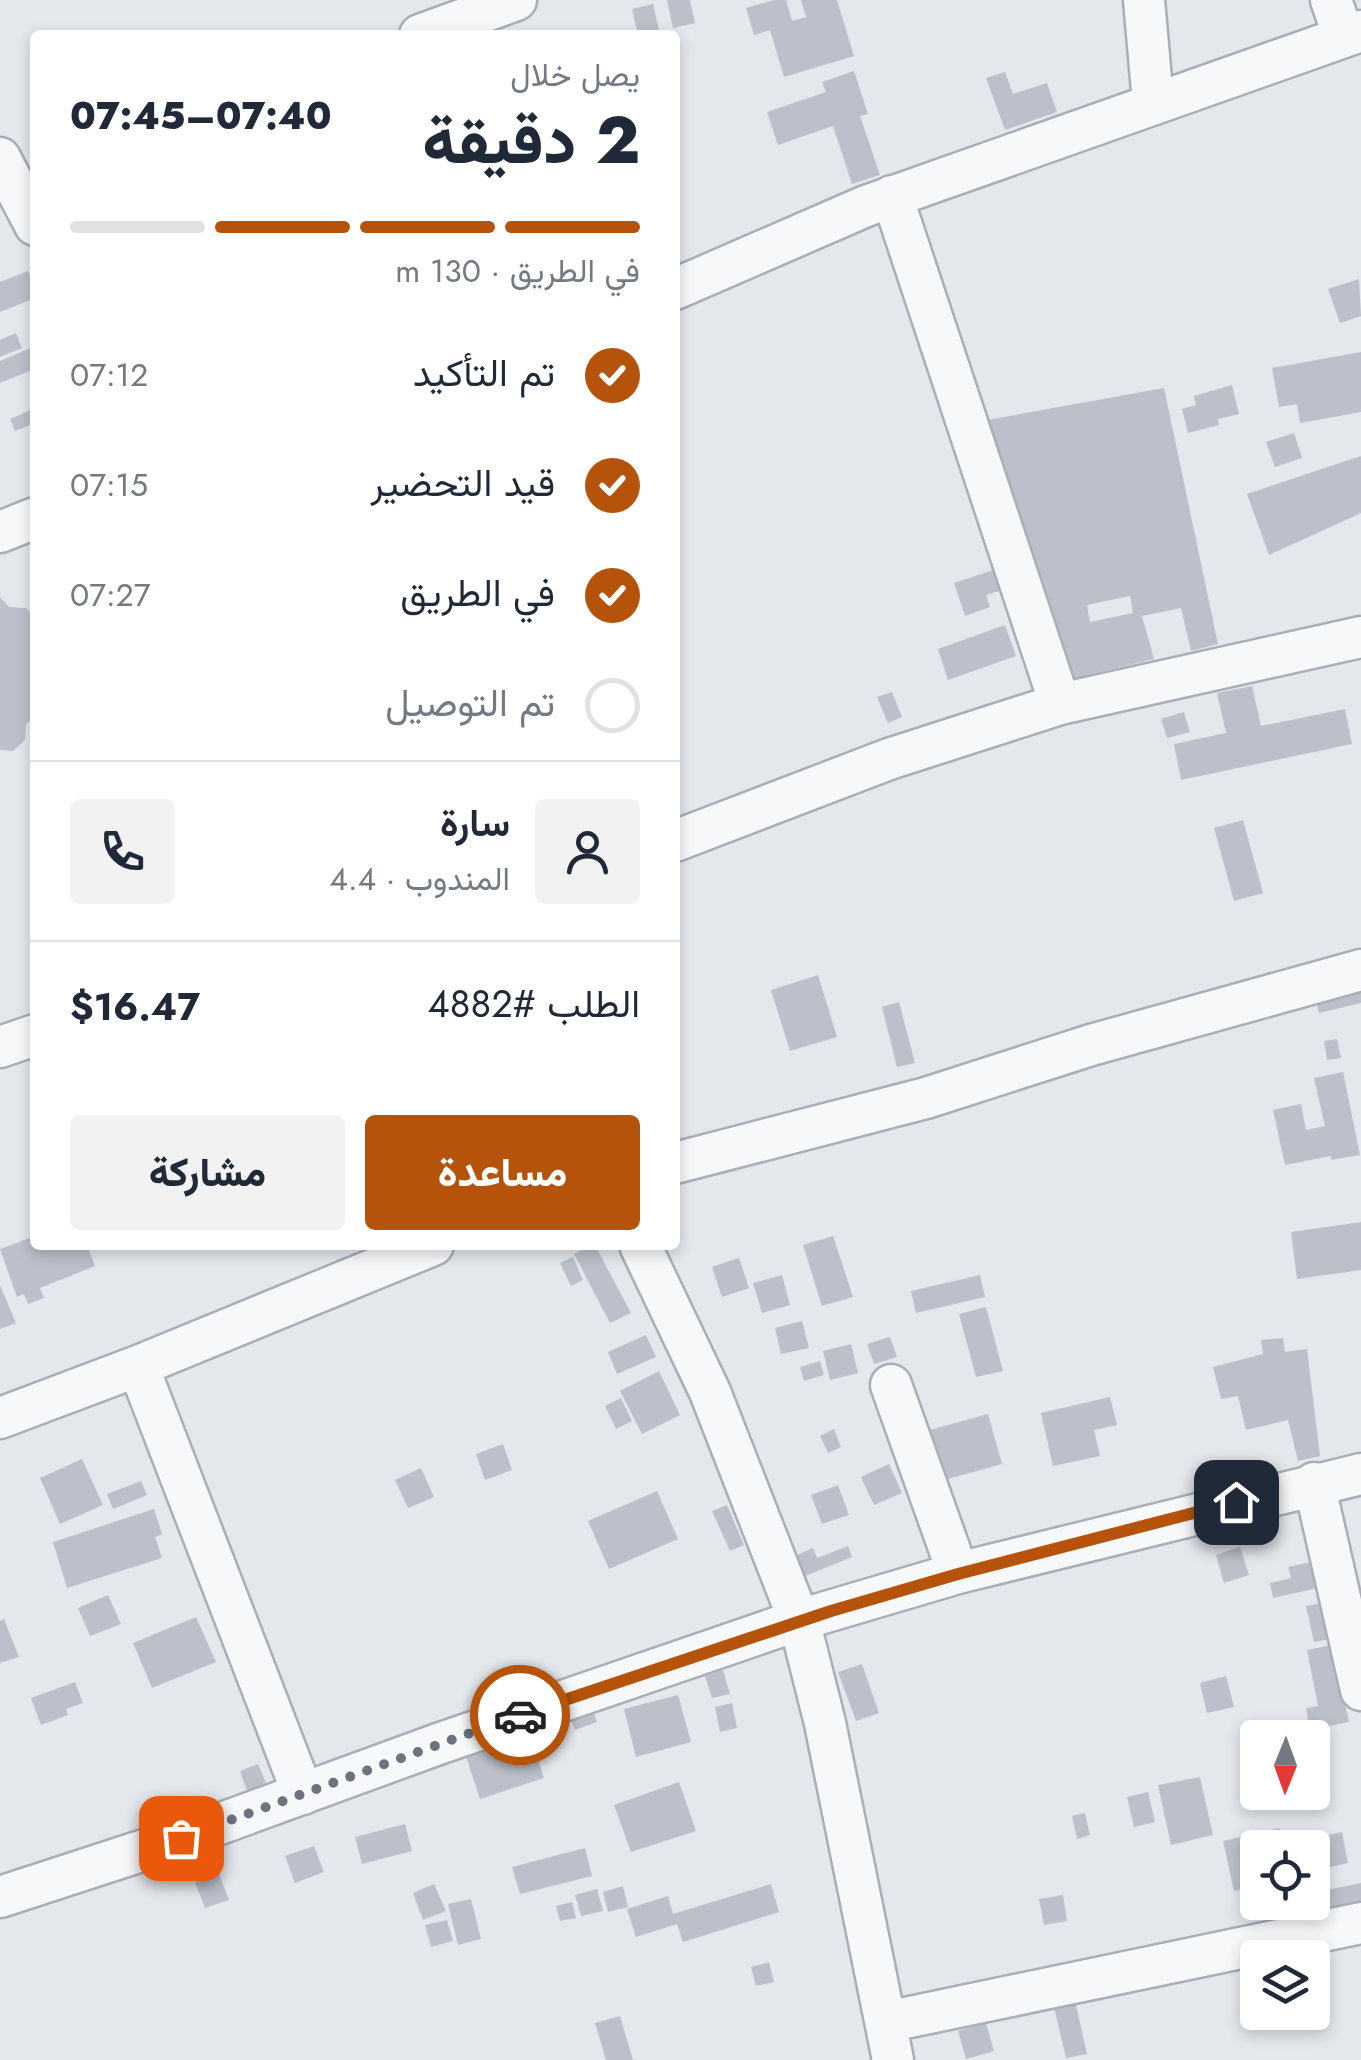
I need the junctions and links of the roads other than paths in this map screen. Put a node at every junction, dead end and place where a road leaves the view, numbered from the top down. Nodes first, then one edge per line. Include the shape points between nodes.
1 (516, 0) edge
2 (1144, 0) edge
3 (1345, 23) edge
4 (434, 30) edge
5 (1152, 102) junction
6 (17, 173) edge
7 (892, 196) junction
8 (30, 211) edge
9 (680, 286) edge
10 (1361, 637) edge
11 (1060, 704) junction
12 (680, 839) edge
13 (1361, 970) edge
14 (30, 1037) edge
15 (0, 1047) edge
16 (680, 1162) edge
17 (421, 1250) edge
18 (642, 1250) edge
19 (138, 1366) junction
20 (891, 1385) dead end
21 (0, 1418) edge
22 (1361, 1474) edge
23 (1314, 1483) junction
24 (958, 1574) junction
25 (799, 1620) junction
26 (1361, 1688) edge
27 (303, 1794) junction
28 (0, 1898) edge
29 (1361, 1923) edge
30 (889, 2041) edge

1 - 4 street
2 - 5 street
3 - 5 street
5 - 7 street
6 - 8 street
7 - 9 street
7 - 11 street
10 - 11 street
11 - 12 street via 889,759
13 - 16 street via 926,1098
14 - 15 street
17 - 19 street
18 - 25 street via 710,1392
19 - 21 street
19 - 27 street
20 - 24 street
22 - 23 street
23 - 24 street
23 - 26 street
24 - 25 street
25 - 27 street
25 - 30 street
27 - 28 street
29 - 30 street

